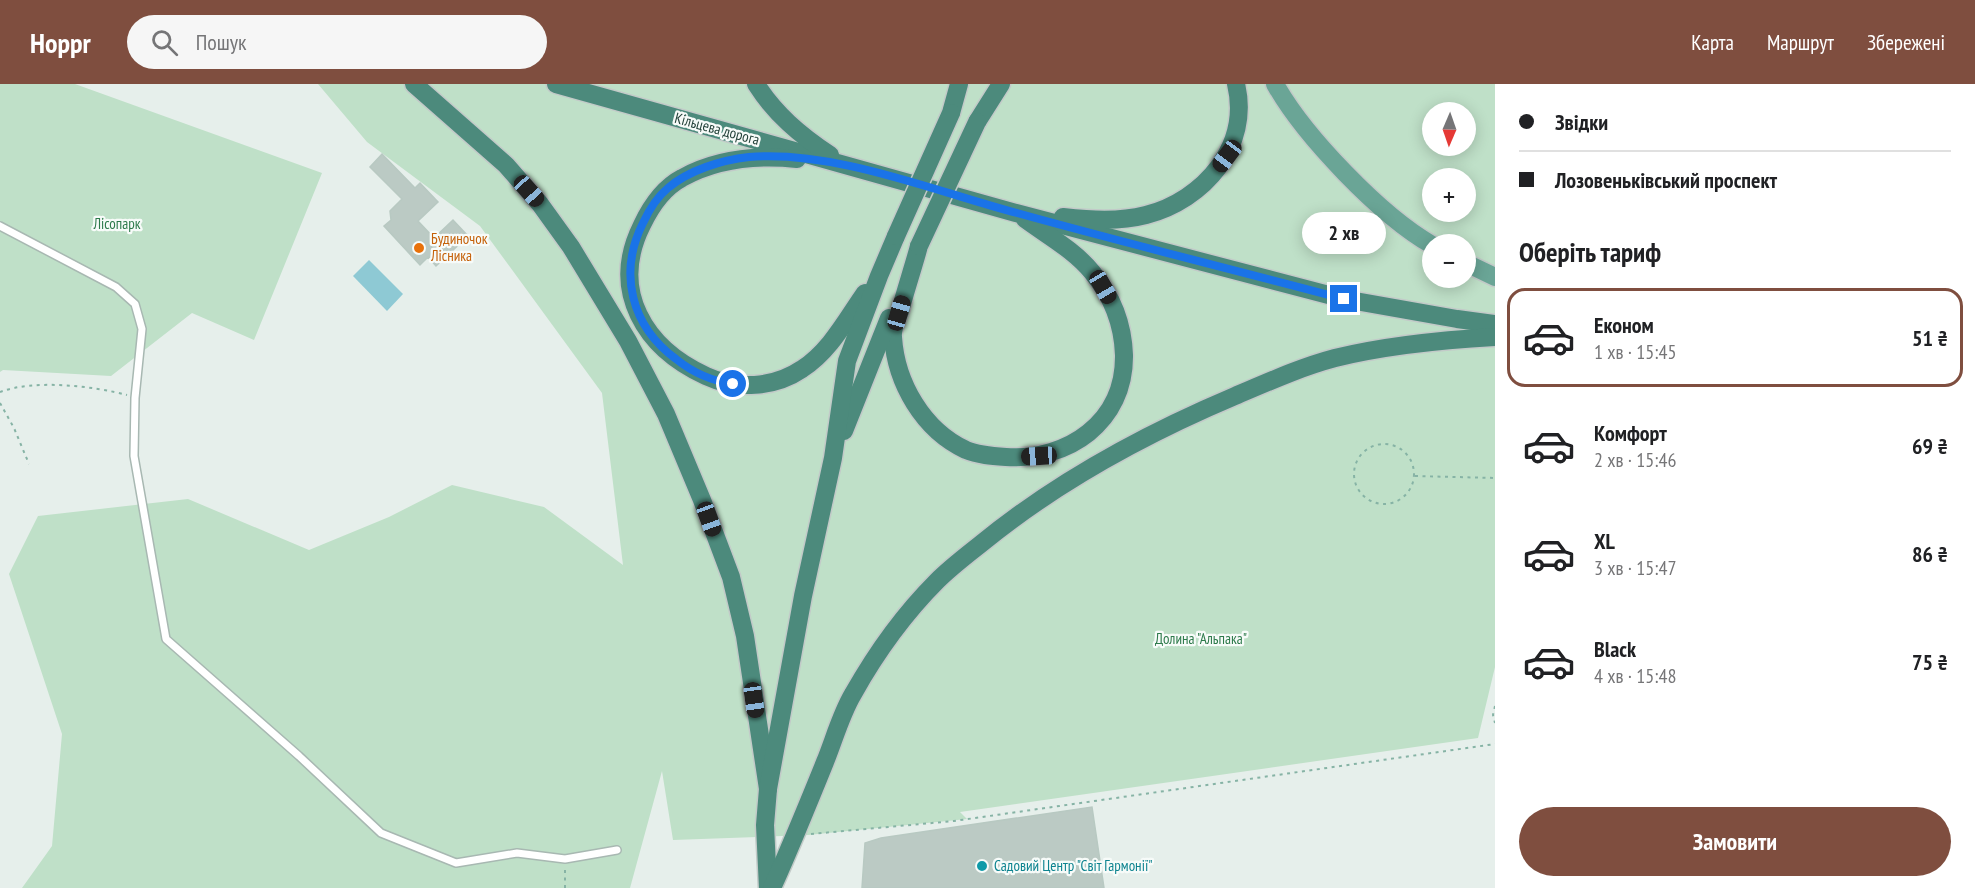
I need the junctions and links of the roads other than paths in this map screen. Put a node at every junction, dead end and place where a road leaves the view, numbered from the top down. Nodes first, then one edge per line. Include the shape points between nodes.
1 (414, 84) edge
2 (556, 84) edge
3 (756, 84) edge
4 (959, 84) edge
5 (965, 84) edge
6 (993, 84) edge
7 (1000, 84) edge
8 (1236, 84) edge
9 (1275, 84) edge
10 (951, 113) junction
11 (977, 122) junction
12 (841, 163) junction
13 (1016, 213) junction
14 (0, 226) edge
15 (1422, 239) edge
16 (919, 246) junction
17 (1476, 268) edge
18 (879, 276) junction
19 (1495, 277) edge
20 (1495, 324) edge
21 (1495, 337) edge
22 (834, 458) junction
23 (768, 789) junction
24 (617, 850) dead end
25 (770, 888) edge

1 - 23 highway via 506,165 540,204 571,247 666,414 731,577 745,636
2 - 12 highway, Кільцева дорога
3 - 12 highway via 796,131
4 - 10 highway
5 - 10 main road
6 - 11 main road
7 - 11 highway
8 - 13 highway via 1237,116 1227,156 1212,177 1171,207 1123,219
9 - 15 main road via 1330,157
10 - 18 highway, bridge
11 - 16 highway, bridge
12 - 13 highway, Кільцева дорога
12 - 18 highway via 747,157 709,166 666,189 649,210 632,254 629,275 635,308 651,336 685,366 718,382 748,386 776,382 825,352
13 - 16 highway via 1078,257 1093,273 1113,305 1123,340 1122,374 1112,406 1082,439 1060,450 1013,458 966,450 925,419 909,396 892,335
13 - 20 highway via 1344,299
14 - 24 lane via 116,287 135,304 142,329 134,456 166,639 381,833 456,863 517,853 566,859
16 - 22 highway
17 - 19 main road
18 - 22 highway via 847,361
21 - 25 highway via 1364,352 1279,377 1129,446 1000,529 939,579 887,640 852,695 796,836
22 - 23 highway via 803,596
23 - 25 highway via 765,825

